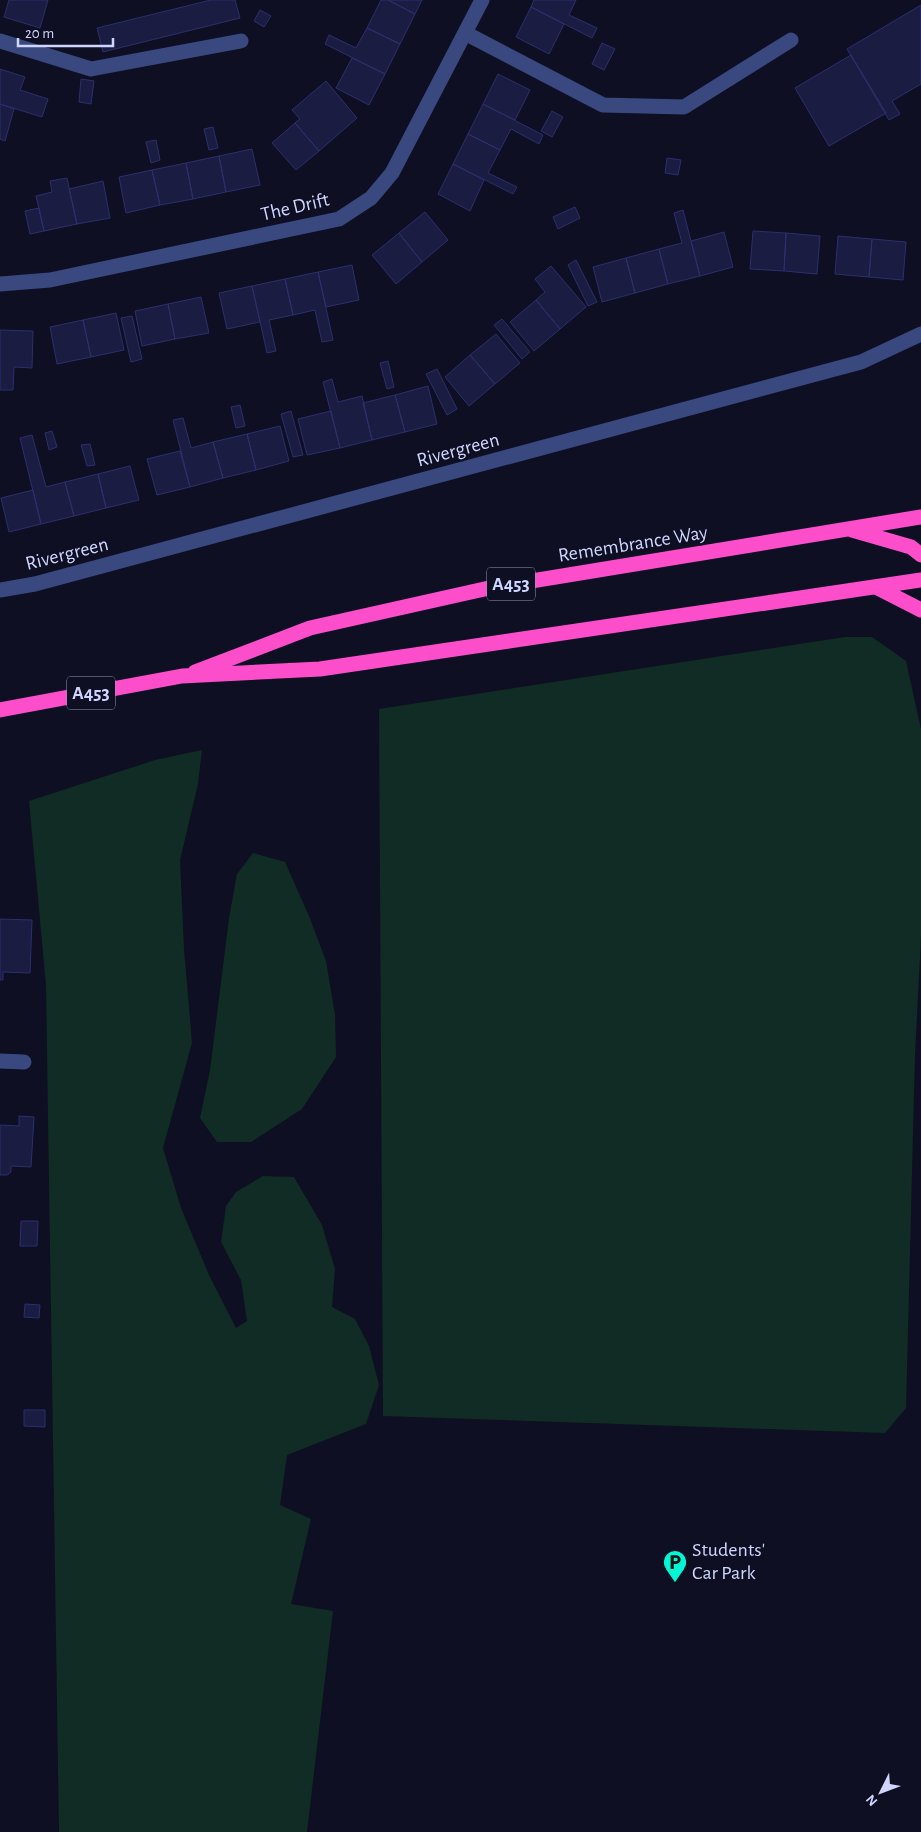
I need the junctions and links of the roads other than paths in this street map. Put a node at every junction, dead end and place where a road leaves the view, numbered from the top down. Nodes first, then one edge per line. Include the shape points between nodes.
1 (482, 0) edge
2 (465, 33) junction
3 (792, 40) dead end
4 (0, 41) edge
5 (241, 41) dead end
6 (0, 284) edge
7 (921, 334) edge
8 (921, 517) edge
9 (849, 528) junction
10 (921, 555) edge
11 (921, 580) edge
12 (876, 587) junction
13 (0, 590) edge
14 (921, 610) edge
15 (182, 676) junction
16 (0, 710) edge
17 (0, 1061) edge
18 (24, 1062) dead end

1 - 2 street, The Drift
2 - 3 street via 603,105 675,107 684,107
2 - 6 street, The Drift via 392,173 371,198 338,219 50,280
4 - 5 street via 91,69
7 - 13 street, Rivergreen via 861,362 45,581
8 - 9 highway, Remembrance Way / A453
9 - 10 highway via 911,547
9 - 15 highway, Remembrance Way / A453 via 489,588 310,628
11 - 12 highway, Remembrance Way / A453
12 - 14 highway
12 - 15 highway, Remembrance Way / A453 via 320,669
15 - 16 highway, Remembrance Way / A453
17 - 18 street

